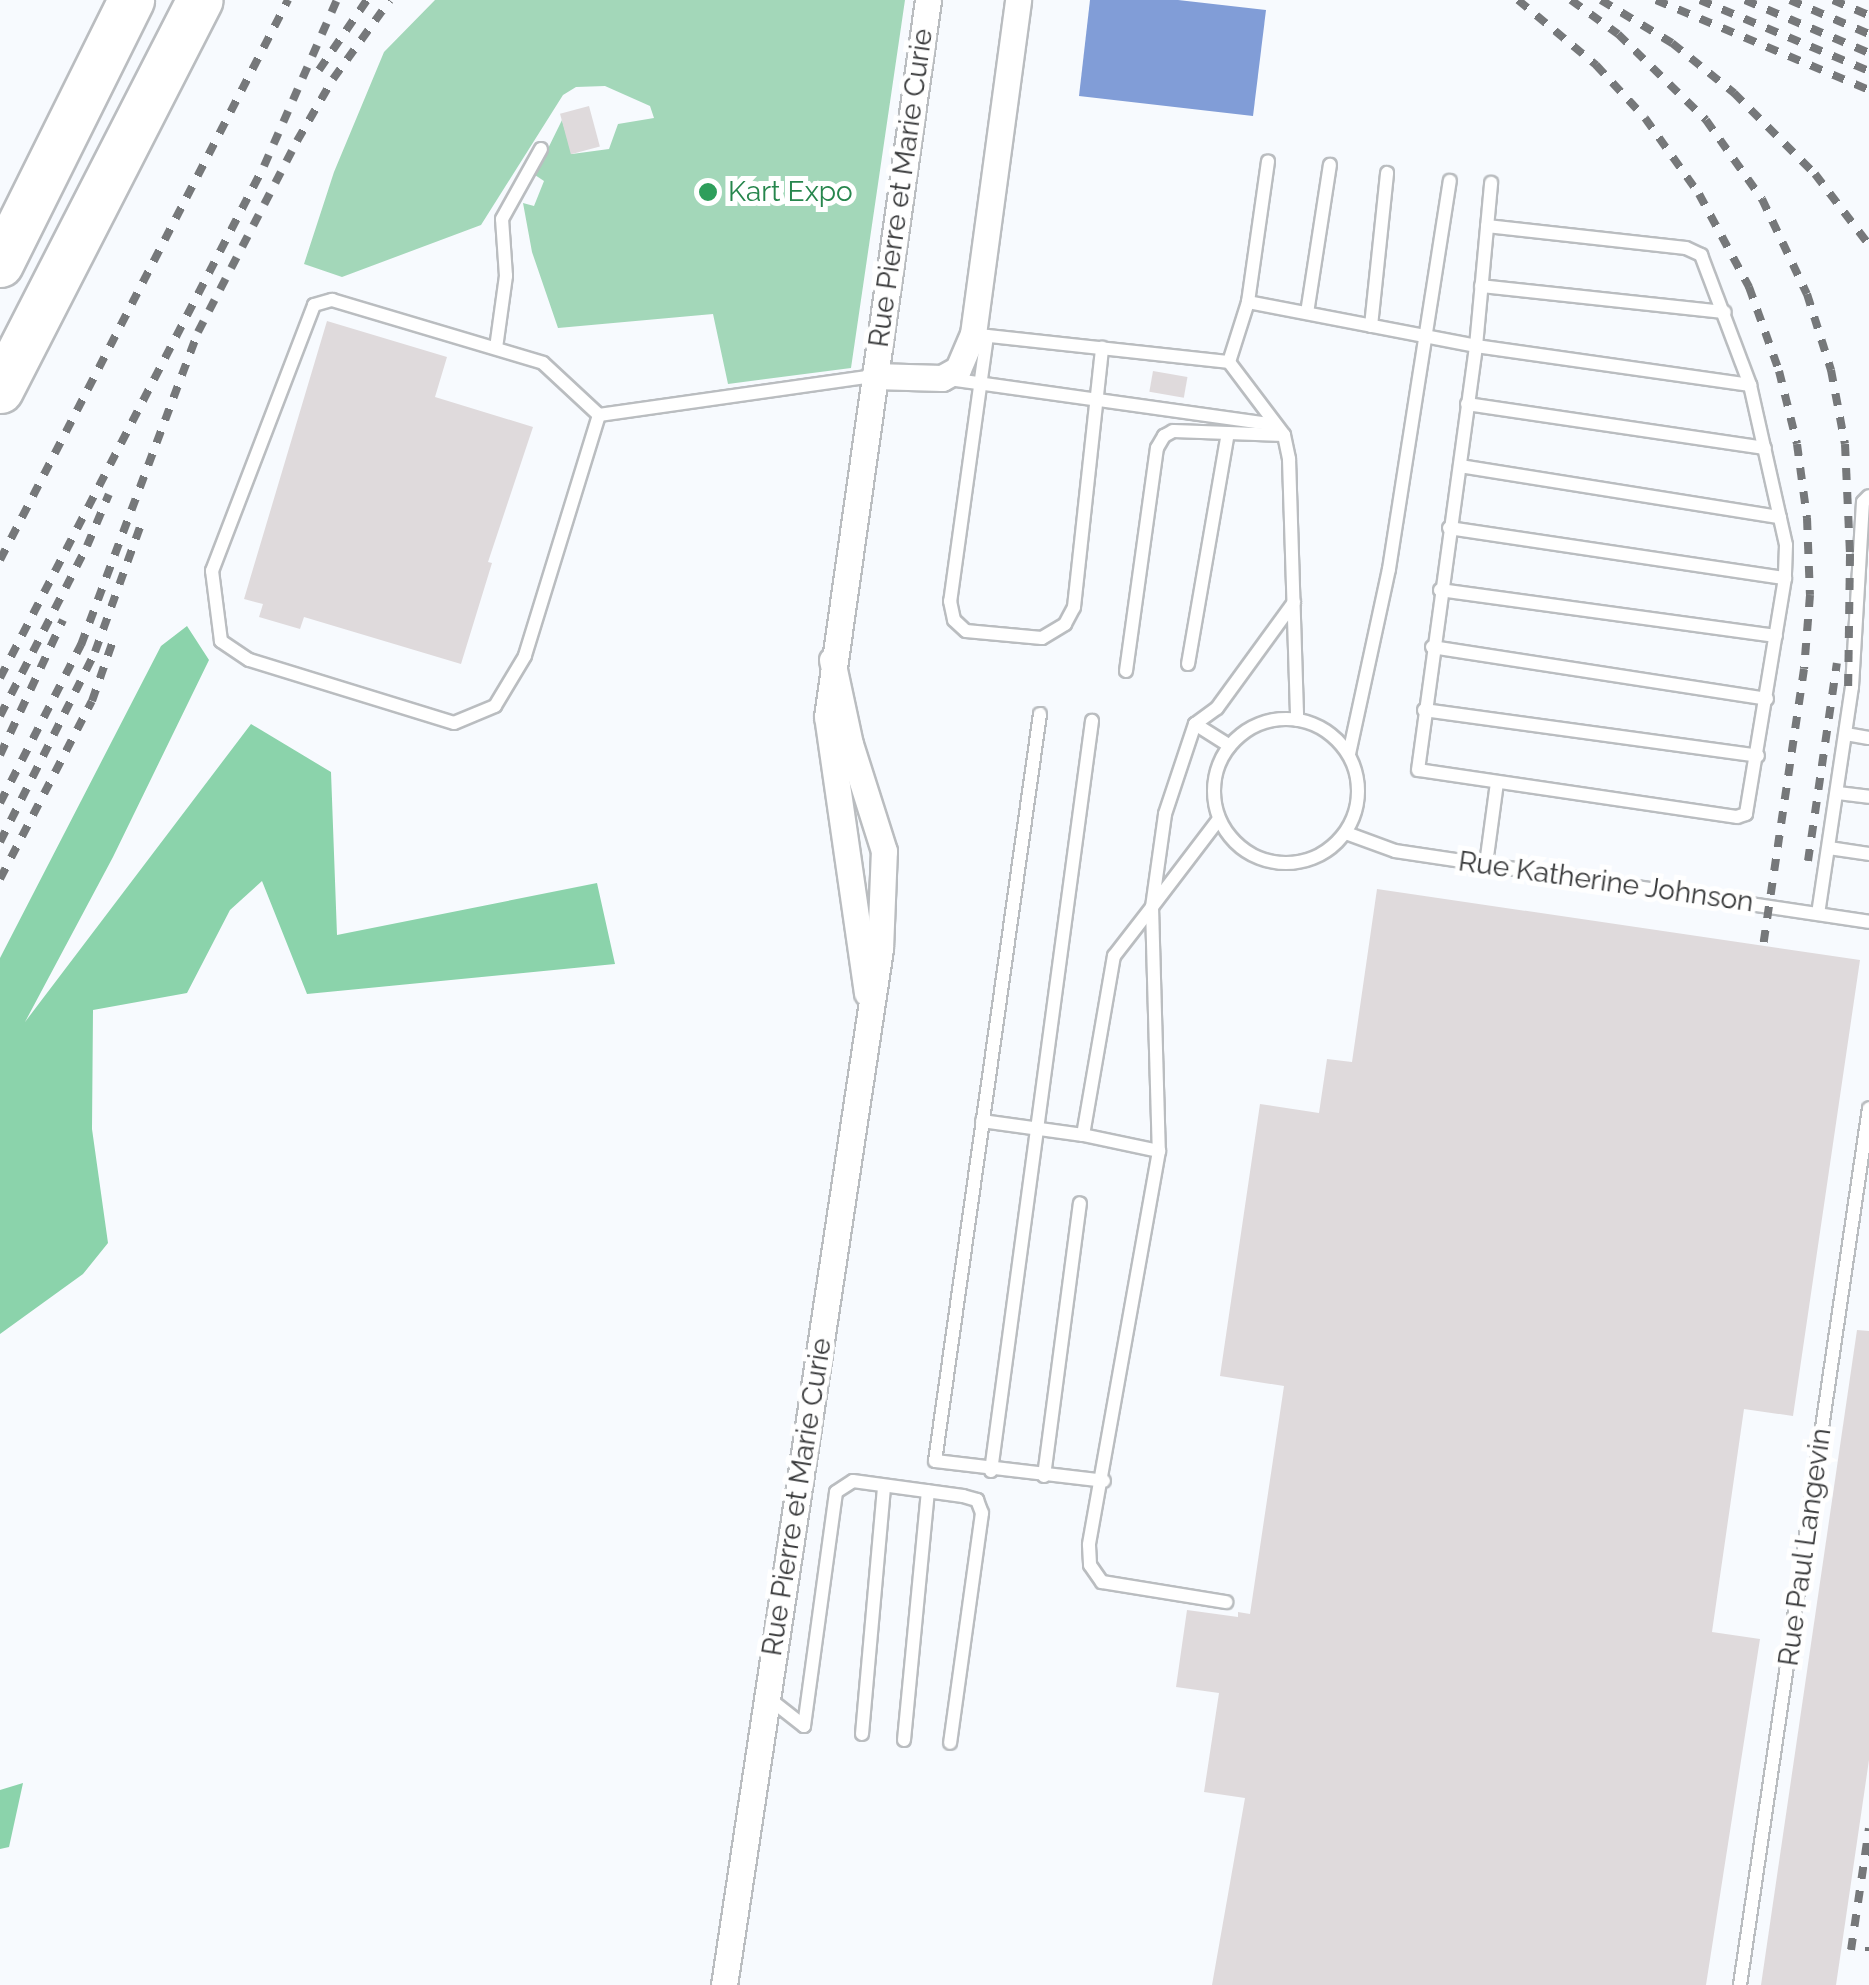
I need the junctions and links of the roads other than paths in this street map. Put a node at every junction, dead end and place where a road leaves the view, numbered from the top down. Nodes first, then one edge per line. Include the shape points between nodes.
1 (131, 0) edge
2 (185, 0) edge
3 (200, 0) edge
4 (928, 0) edge
5 (1018, 0) edge
6 (541, 149) dead end
7 (1268, 161) dead end
8 (1330, 165) dead end
9 (1387, 174) dead end
10 (1450, 181) dead end
11 (1491, 183) dead end
12 (1487, 226) junction
13 (0, 264) edge
14 (1481, 286) junction
15 (1248, 302) junction
16 (1725, 312) junction
17 (1307, 313) junction
18 (1371, 326) junction
19 (1426, 334) junction
20 (980, 335) junction
21 (1476, 346) junction
22 (23, 348) junction
23 (496, 348) junction
24 (1102, 348) junction
25 (1229, 362) junction
26 (874, 376) junction
27 (942, 378) junction
28 (980, 384) junction
29 (1750, 385) junction
30 (0, 390) edge
31 (1096, 400) junction
32 (1468, 404) junction
33 (599, 414) junction
34 (1280, 430) junction
35 (1228, 433) junction
36 (1765, 448) junction
37 (1460, 466) junction
38 (1869, 496) edge
39 (1780, 516) junction
40 (1449, 528) junction
41 (1865, 546) edge
42 (1785, 578) junction
43 (1440, 590) junction
44 (1294, 602) junction
45 (1864, 602) edge
46 (1776, 636) junction
47 (1432, 647) junction
48 (832, 660) junction
49 (1862, 662) edge
50 (1188, 664) dead end
51 (1126, 671) dead end
52 (1767, 698) junction
53 (1424, 710) junction
54 (1040, 714) dead end
55 (1298, 720) junction
56 (1092, 721) dead end
57 (1195, 724) junction
58 (1846, 734) junction
59 (1869, 738) edge
60 (1230, 746) junction
61 (1349, 754) junction
62 (1758, 756) junction
63 (1498, 783) junction
64 (1838, 793) junction
65 (1869, 797) edge
66 (1219, 819) junction
67 (1346, 833) junction
68 (1829, 848) junction
69 (1869, 854) edge
70 (1486, 864) junction
71 (1152, 907) junction
72 (1818, 914) junction
73 (1869, 922) edge
74 (870, 1008) junction
75 (1869, 1108) edge
76 (982, 1121) junction
77 (1040, 1130) junction
78 (1083, 1135) junction
79 (1159, 1152) junction
80 (1080, 1203) dead end
81 (991, 1471) junction
82 (1044, 1476) junction
83 (1104, 1481) junction
84 (884, 1486) junction
85 (928, 1492) junction
86 (1226, 1602) dead end
87 (767, 1697) junction
88 (862, 1734) dead end
89 (904, 1740) dead end
90 (950, 1744) dead end
91 (724, 1985) edge
92 (1740, 1985) edge

1 - 13 highway
2 - 22 highway
3 - 22 highway
4 - 26 street, Rue Pierre et Marie Curie
5 - 20 street
6 - 23 lane via 502,219 506,276
7 - 15 lane
8 - 17 lane
9 - 18 lane
10 - 19 lane
11 - 12 lane
12 - 14 lane
12 - 16 lane via 1693,249
14 - 16 lane
14 - 21 lane
15 - 17 lane
15 - 25 lane
16 - 29 lane
17 - 18 lane
18 - 19 lane
19 - 21 lane
19 - 61 lane via 1390,569
20 - 24 lane
20 - 27 street via 958,369
20 - 28 lane
21 - 29 lane
21 - 32 lane
22 - 30 highway
23 - 33 lane via 543,363
23 - 33 lane via 332,300 314,305 212,572 221,641 249,660 454,722 495,706 525,656
24 - 25 lane
24 - 31 lane
25 - 34 lane
26 - 27 street, Rue Pierre et Marie Curie
26 - 33 lane
26 - 48 street, Rue Pierre et Marie Curie
27 - 28 lane
28 - 31 lane
28 - 31 lane via 950,602 954,620 966,631 1042,638 1065,624 1074,607
29 - 36 lane
31 - 34 lane
32 - 36 lane
32 - 37 lane
34 - 35 lane
34 - 44 lane via 1289,458
35 - 50 lane
35 - 51 lane via 1174,431 1156,448
36 - 39 lane
37 - 39 lane
37 - 40 lane
38 - 41 lane
39 - 42 lane
40 - 42 lane
40 - 43 lane
41 - 45 lane
42 - 46 lane
43 - 46 lane
43 - 47 lane
44 - 55 lane
44 - 57 lane via 1217,708
45 - 49 lane
46 - 52 lane
47 - 52 lane
47 - 53 lane
48 - 74 street, Rue Pierre et Marie Curie via 830,746
48 - 74 street, Rue Pierre et Marie Curie via 884,851
49 - 58 lane
52 - 62 lane
53 - 62 lane
53 - 63 lane via 1418,770
54 - 76 lane
55 - 60 lane via 1260,725
55 - 61 lane via 1332,735
56 - 77 lane
57 - 60 lane
57 - 71 lane via 1164,814
58 - 59 lane
58 - 64 lane
60 - 66 lane via 1214,780
61 - 67 lane via 1358,778
62 - 63 lane via 1750,807 1737,817
63 - 70 lane
64 - 65 lane
64 - 68 lane
66 - 67 lane via 1233,840 1269,861 1316,857
66 - 71 lane
67 - 70 lane, Rue Katherine Johnson via 1396,851
68 - 69 lane
68 - 72 lane
70 - 72 lane, Rue Katherine Johnson
71 - 78 lane via 1114,956
71 - 79 lane
72 - 73 lane, Rue Katherine Johnson
74 - 87 street, Rue Pierre et Marie Curie
75 - 92 lane, Rue Paul Langevin
76 - 77 lane
76 - 81 lane via 935,1461
77 - 78 lane
77 - 81 lane
78 - 79 lane
79 - 83 lane
80 - 82 lane
81 - 82 lane
82 - 83 lane
83 - 86 lane via 1090,1545 1090,1565 1102,1582
84 - 85 lane
84 - 87 lane via 852,1482 836,1492 804,1726
84 - 88 lane
85 - 89 lane
85 - 90 lane via 977,1500 982,1512
87 - 91 street, Rue Pierre et Marie Curie

